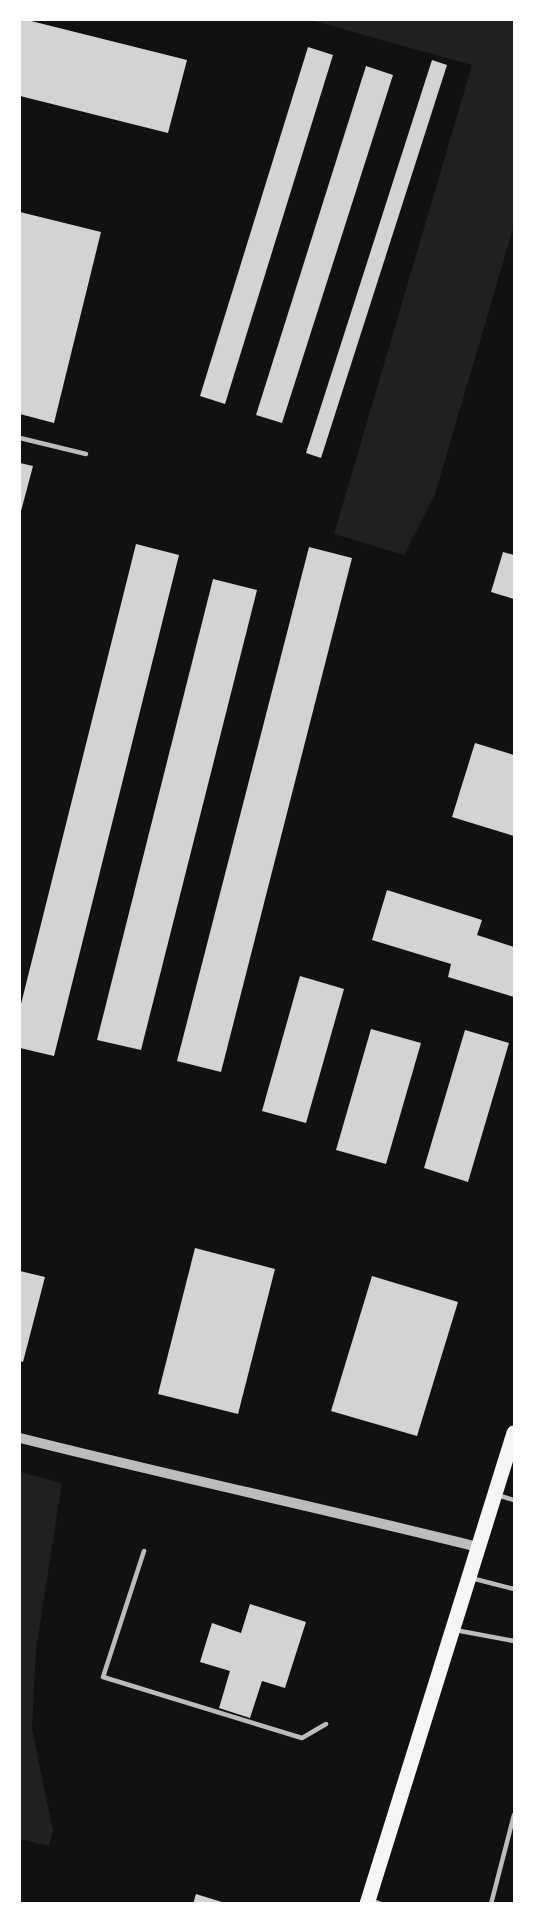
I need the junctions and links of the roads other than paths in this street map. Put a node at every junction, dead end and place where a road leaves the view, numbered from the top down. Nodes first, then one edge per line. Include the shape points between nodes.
1 (20, 438) edge
2 (87, 454) dead end
3 (514, 1433) edge
4 (20, 1438) edge
5 (495, 1494) junction
6 (514, 1500) edge
7 (478, 1547) junction
8 (144, 1551) dead end
9 (468, 1577) junction
10 (514, 1589) edge
11 (452, 1629) junction
12 (514, 1641) edge
13 (326, 1724) dead end
14 (514, 1815) edge
15 (372, 1902) edge
16 (491, 1904) edge

1 - 2 lane
3 - 5 main road
4 - 7 street
5 - 6 lane
5 - 7 main road
7 - 9 main road
8 - 13 lane via 103,1677 302,1738
9 - 10 lane
9 - 11 main road
11 - 12 lane
11 - 15 main road
14 - 16 lane

